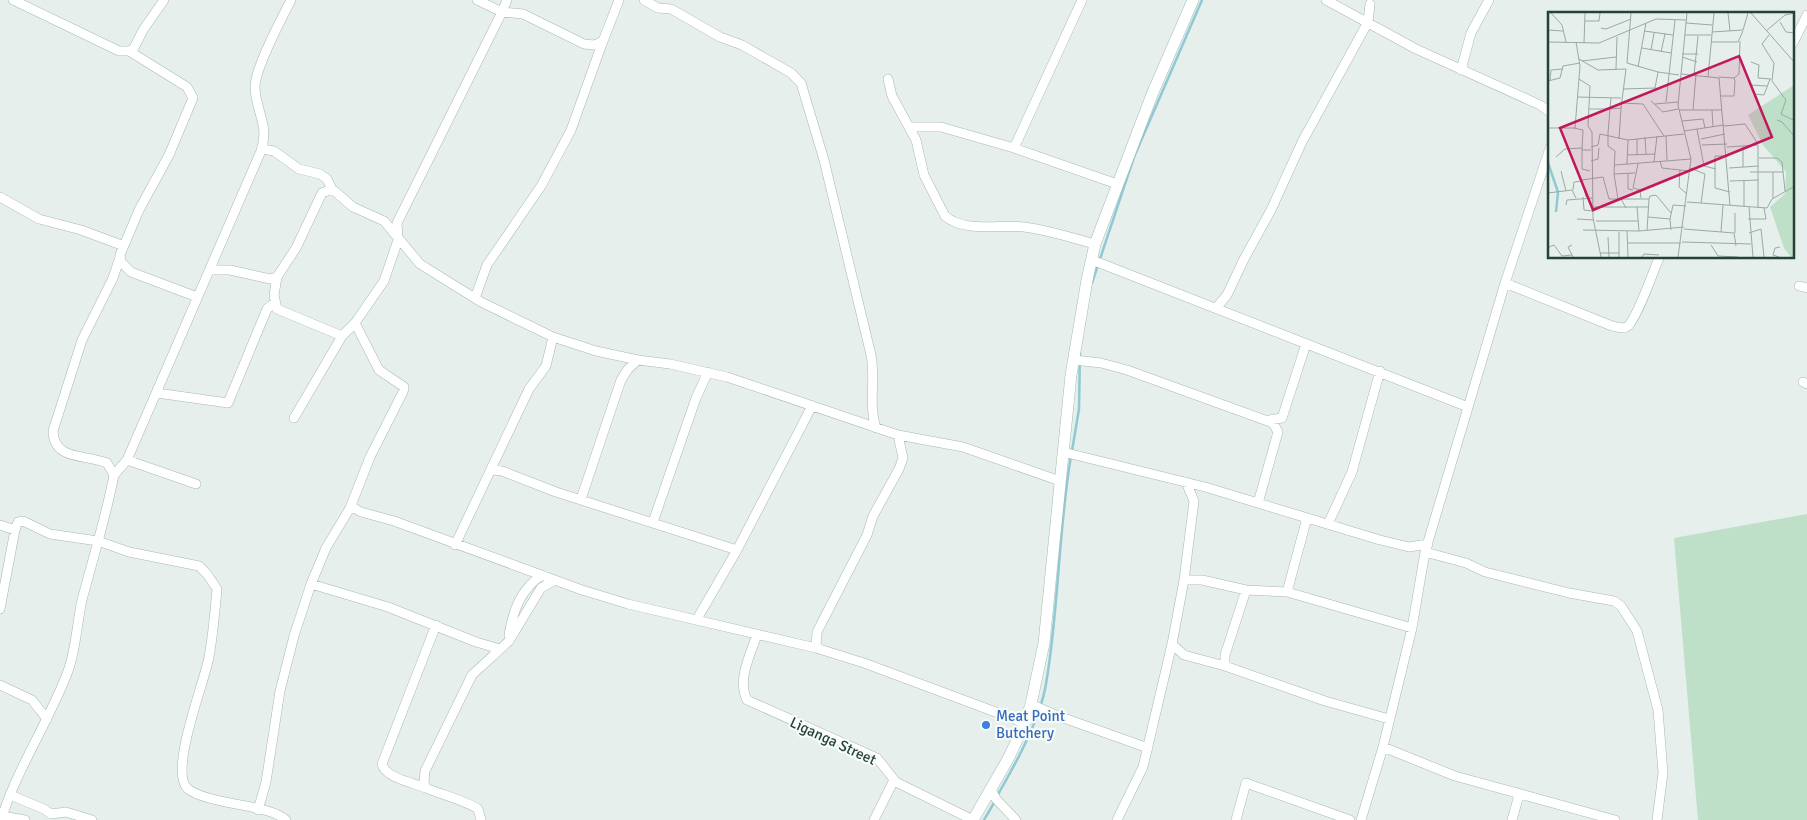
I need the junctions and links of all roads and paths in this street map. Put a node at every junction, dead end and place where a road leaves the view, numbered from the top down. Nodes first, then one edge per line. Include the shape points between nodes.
1 (13, 0) edge
2 (164, 0) edge
3 (290, 0) edge
4 (476, 0) edge
5 (507, 0) edge
6 (619, 0) edge
7 (644, 0) edge
8 (1082, 0) edge
9 (1193, 0) edge
10 (1326, 0) edge
11 (1489, 0) edge
12 (1371, 2) edge
13 (502, 12) junction
14 (1350, 13) junction
15 (1807, 15) edge
16 (1368, 22) junction
17 (603, 41) junction
18 (1794, 41) edge
19 (129, 51) junction
20 (1462, 70) junction
21 (888, 79) dead end
22 (1548, 111) edge
23 (910, 127) junction
24 (1014, 148) junction
25 (262, 149) junction
26 (1548, 154) edge
27 (1117, 184) junction
28 (332, 189) junction
29 (0, 197) edge
30 (402, 213) junction
31 (384, 221) junction
32 (398, 240) junction
33 (1095, 244) junction
34 (122, 250) junction
35 (1659, 259) edge
36 (1092, 260) junction
37 (210, 270) junction
38 (127, 271) junction
39 (277, 277) junction
40 (113, 278) junction
41 (1505, 283) junction
42 (198, 297) junction
43 (475, 298) junction
44 (274, 302) junction
45 (1216, 308) junction
46 (355, 323) junction
47 (342, 336) junction
48 (553, 336) junction
49 (1306, 344) junction
50 (638, 360) junction
51 (1074, 360) junction
52 (1380, 371) junction
53 (708, 372) junction
54 (157, 393) junction
55 (812, 406) junction
56 (1468, 407) junction
57 (294, 418) dead end
58 (1282, 418) junction
59 (1266, 419) junction
60 (876, 428) junction
61 (1279, 429) junction
62 (898, 435) junction
63 (1063, 452) junction
64 (127, 460) junction
65 (492, 470) junction
66 (114, 475) junction
67 (1060, 481) junction
68 (1186, 482) junction
69 (196, 484) dead end
70 (1205, 487) junction
71 (581, 499) junction
72 (1194, 501) junction
73 (1258, 502) junction
74 (351, 506) junction
75 (1307, 518) junction
76 (653, 522) junction
77 (1328, 524) junction
78 (0, 525) edge
79 (17, 526) junction
80 (98, 541) junction
81 (456, 545) junction
82 (1426, 548) junction
83 (737, 550) junction
84 (542, 575) junction
85 (555, 580) junction
86 (1184, 580) junction
87 (311, 584) junction
88 (1246, 590) junction
89 (1287, 592) junction
90 (0, 609) edge
91 (697, 619) junction
92 (436, 625) junction
93 (1412, 628) junction
94 (757, 635) junction
95 (509, 640) junction
96 (1172, 644) junction
97 (816, 648) junction
98 (500, 649) junction
99 (1225, 666) junction
100 (0, 685) edge
101 (1031, 704) junction
102 (39, 706) junction
103 (52, 708) junction
104 (47, 719) junction
105 (1389, 719) junction
106 (1024, 723) junction
107 (1383, 747) junction
108 (1148, 748) junction
109 (893, 782) dead end
110 (426, 788) junction
111 (991, 790) junction
112 (10, 795) junction
113 (1519, 795) junction
114 (258, 810) junction
115 (2, 818) edge
116 (50, 818) edge
117 (75, 818) edge
118 (25, 820) edge
119 (92, 820) edge
120 (286, 820) edge
121 (481, 820) edge
122 (874, 820) edge
123 (973, 820) edge
124 (1016, 820) edge
125 (1117, 820) edge
126 (1236, 820) edge
127 (1350, 820) edge
128 (1361, 820) edge
129 (1512, 820) edge
130 (1615, 820) edge
131 (1657, 820) edge

1 - 19 street via 119,51
2 - 19 street via 136,46
3 - 25 street via 256,78 256,97 265,131
4 - 13 street
5 - 13 street
6 - 17 street
7 - 60 street via 658,8 671,9 720,37 742,45 791,73 801,83 824,160 871,355 874,379 872,416
8 - 24 street
9 - 27 main road
10 - 14 street
11 - 20 street via 1471,33
12 - 14 street
12 - 16 street
13 - 17 street via 523,14 584,44 594,45
13 - 30 street
14 - 16 street
15 - 18 street
16 - 20 street
16 - 45 street via 1302,142 1227,295
17 - 43 street via 571,130 541,186 487,265
19 - 34 street via 187,87 193,98 169,156 139,210
20 - 22 street
21 - 23 street via 892,96
23 - 24 street via 941,127
23 - 33 street via 924,174 949,220 962,224 1024,227
24 - 27 street
25 - 28 street via 274,152 299,168 320,174
25 - 37 street
26 - 41 street
27 - 33 main road
28 - 31 street via 353,207
28 - 39 street via 322,193 296,248
29 - 34 street via 39,219 81,230
30 - 31 street
30 - 32 street
31 - 32 street
32 - 43 street via 420,264
32 - 46 street via 380,288
33 - 36 main road
34 - 38 street via 122,266
34 - 40 street
35 - 41 street via 1634,315 1628,326 1623,328
36 - 45 street
36 - 51 main road
37 - 39 street via 235,270
37 - 42 street
38 - 40 street
38 - 42 street
39 - 44 street
40 - 66 street via 82,340 53,431 54,442 62,452 107,463
41 - 56 street
42 - 54 street
43 - 48 street
44 - 47 street via 282,312
44 - 54 street via 267,309 228,403
45 - 49 street
46 - 47 street
46 - 74 street via 379,370 404,387 370,457
47 - 57 street
48 - 50 street via 589,350
48 - 65 street via 546,366 529,389
49 - 52 street
49 - 58 street
50 - 53 street
50 - 71 street via 621,380
51 - 59 street via 1112,365
51 - 63 main road
52 - 56 street
52 - 77 street via 1352,472
53 - 55 street
53 - 76 street
54 - 64 street
55 - 60 street
55 - 83 street
56 - 82 street
58 - 59 street via 1275,421
58 - 61 street
59 - 61 street
60 - 62 street
61 - 73 street
62 - 67 street via 963,447
62 - 97 street via 903,458 899,470 817,632
63 - 67 main road
63 - 68 street
64 - 66 street
64 - 69 street
65 - 71 street
65 - 81 street
66 - 80 street
67 - 101 main road via 1044,643
68 - 70 street
68 - 72 street
70 - 72 street
70 - 73 street
71 - 76 street
72 - 86 street
73 - 75 street
74 - 81 street
74 - 87 street via 326,548
75 - 77 street
75 - 89 street
76 - 83 street
77 - 82 street via 1410,547
78 - 79 street
79 - 80 street via 23,521 50,534
79 - 90 street
80 - 103 street via 69,669
80 - 114 street via 129,552 199,566 217,589 210,656 188,732 184,783 188,789 201,795
81 - 84 street
82 - 93 street
82 - 131 street via 1485,572 1614,601 1621,606 1637,631 1658,710 1663,773
83 - 91 street
84 - 85 street
84 - 95 street via 522,594
85 - 91 street via 628,604
85 - 95 street via 540,588
86 - 88 street via 1202,580
86 - 96 street
87 - 92 street
87 - 114 street via 280,691 266,782
88 - 89 street
88 - 99 street via 1225,655
89 - 93 street
91 - 94 street
92 - 98 street
92 - 110 street via 382,764 388,772
93 - 105 street
94 - 97 street
94 - 123 street, Liganga Street via 743,679 747,700 876,758 898,784
95 - 98 street
96 - 99 street via 1184,655
96 - 108 street
97 - 106 street
98 - 110 street via 480,666 467,684 460,705 425,771
99 - 105 street via 1325,701
100 - 102 street
101 - 106 main road
101 - 108 street
102 - 103 street
102 - 104 street
103 - 104 street
104 - 112 street
105 - 107 street
106 - 111 main road
107 - 113 street via 1454,776
107 - 128 street
108 - 125 street via 1143,766
109 - 122 street
110 - 121 street via 472,805 478,809
111 - 123 main road
111 - 124 street
112 - 115 street
112 - 116 street via 44,809
113 - 129 street
113 - 130 street
114 - 120 street
115 - 118 street
116 - 117 street via 66,812
117 - 119 street
126 - 127 street via 1246,783

